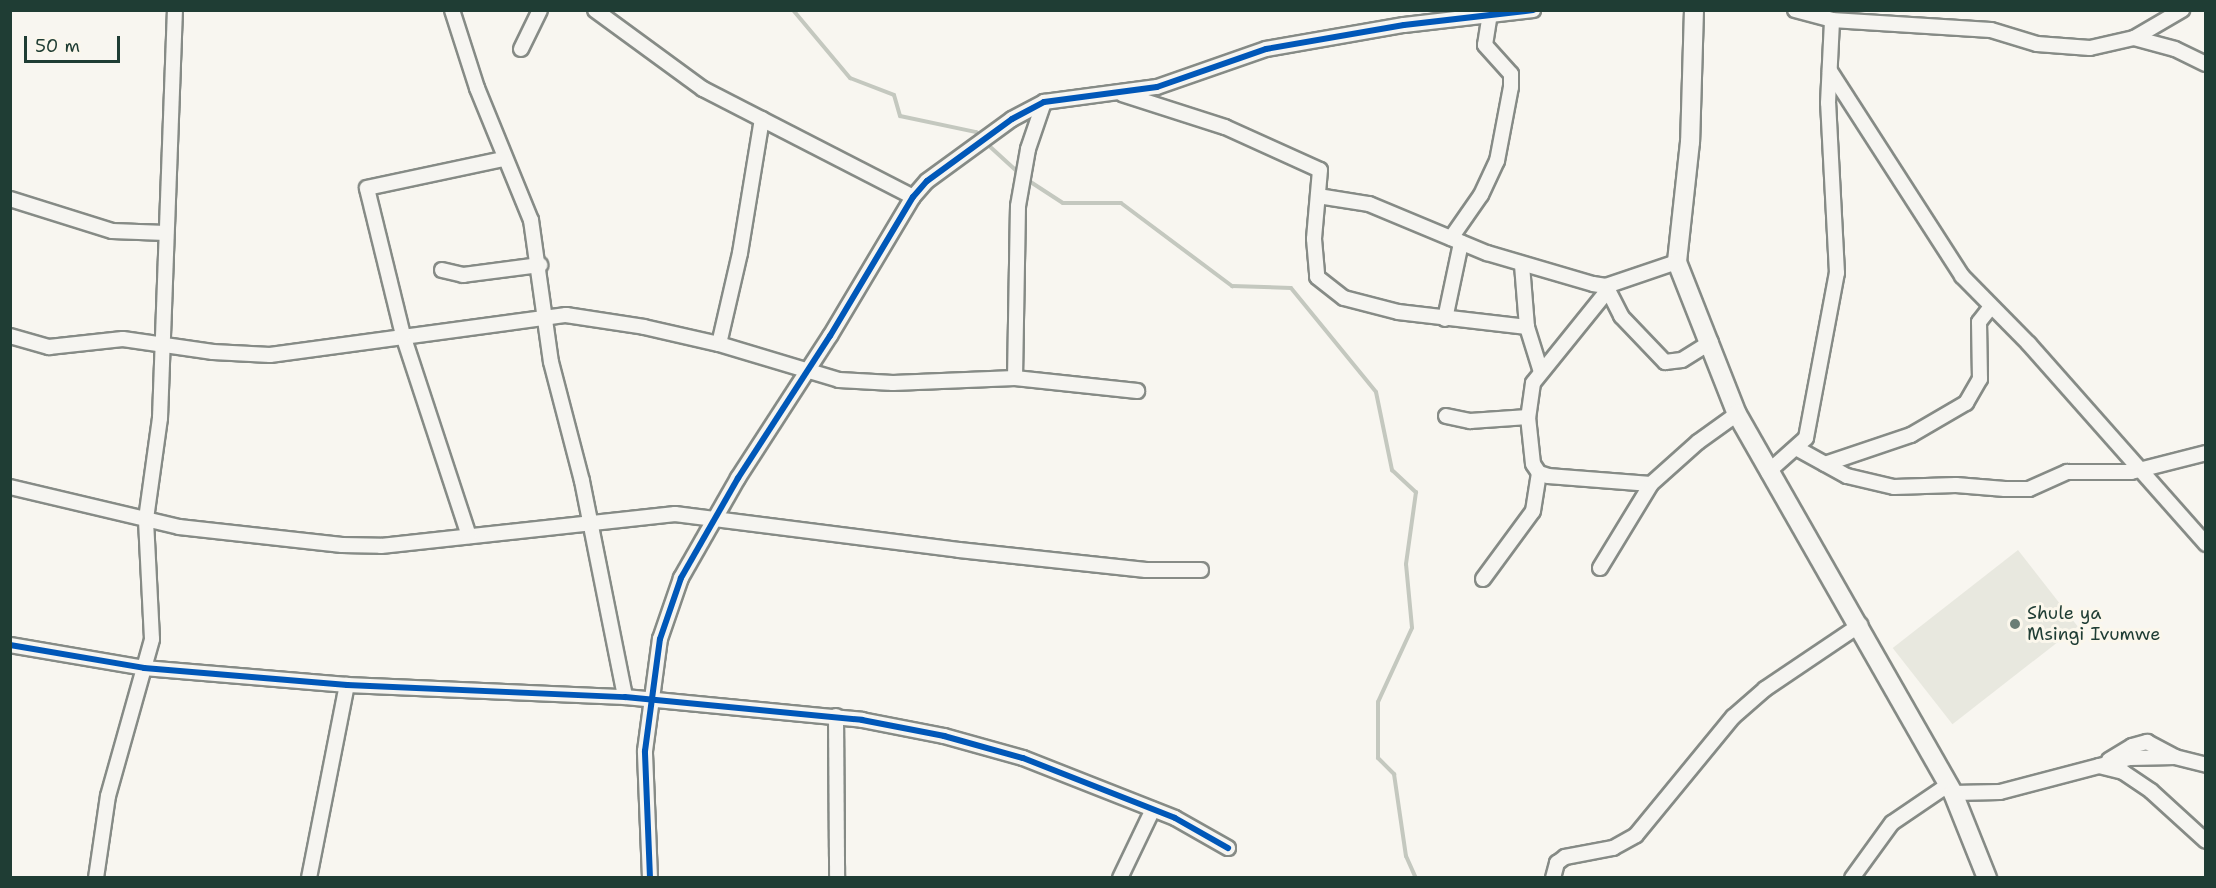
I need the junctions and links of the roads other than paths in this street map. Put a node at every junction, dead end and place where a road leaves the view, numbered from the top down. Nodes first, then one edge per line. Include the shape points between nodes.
1 (175, 10) edge
2 (452, 10) edge
3 (540, 10) edge
4 (595, 10) edge
5 (1533, 10) edge
6 (1694, 10) edge
7 (1795, 10) edge
8 (2182, 10) edge
9 (1490, 14) junction
10 (1832, 20) junction
11 (2134, 38) junction
12 (522, 49) dead end
13 (2205, 64) edge
14 (1830, 71) junction
15 (1121, 94) junction
16 (1044, 102) junction
17 (762, 119) junction
18 (504, 159) junction
19 (1318, 196) junction
20 (913, 197) junction
21 (10, 199) edge
22 (166, 233) junction
23 (1456, 241) junction
24 (1677, 262) junction
25 (540, 265) junction
26 (1522, 265) junction
27 (442, 270) dead end
28 (1607, 288) junction
29 (1990, 308) junction
30 (545, 315) junction
31 (1445, 318) junction
32 (1527, 327) junction
33 (403, 335) junction
34 (10, 336) edge
35 (1711, 342) junction
36 (164, 343) junction
37 (718, 344) junction
38 (807, 372) junction
39 (1540, 372) junction
40 (1016, 378) junction
41 (1137, 391) dead end
42 (1737, 414) junction
43 (1446, 416) dead end
44 (1528, 417) junction
45 (1798, 450) junction
46 (2205, 453) edge
47 (1825, 464) junction
48 (2140, 470) junction
49 (1768, 472) junction
50 (1539, 473) junction
51 (1651, 484) junction
52 (10, 487) edge
53 (713, 518) junction
54 (146, 519) junction
55 (588, 521) junction
56 (468, 536) junction
57 (2205, 544) edge
58 (1600, 568) dead end
59 (1201, 570) dead end
60 (1483, 579) dead end
61 (1860, 625) junction
62 (10, 645) edge
63 (144, 668) junction
64 (347, 685) junction
65 (625, 697) junction
66 (651, 701) junction
67 (836, 716) junction
68 (2102, 764) junction
69 (2205, 765) edge
70 (1950, 789) junction
71 (1153, 809) junction
72 (2205, 841) edge
73 (1228, 849) dead end
74 (96, 878) edge
75 (309, 878) edge
76 (650, 878) edge
77 (837, 878) edge
78 (1120, 878) edge
79 (1553, 878) edge
80 (1852, 878) edge
81 (1987, 878) edge

1 - 22 street
2 - 18 street
3 - 12 street
4 - 17 street via 703,89
5 - 9 street
6 - 24 street via 1690,142
7 - 10 street
8 - 11 street
9 - 15 street via 1266,49 1157,87
9 - 23 street via 1485,45 1510,74 1511,87 1497,161
10 - 11 street via 1991,30 2032,43 2072,48 2106,46
10 - 14 street
11 - 13 street via 2175,49
14 - 29 street via 1962,276
14 - 45 street via 1836,273 1811,418
15 - 16 street via 1088,93
15 - 19 street via 1225,128 1312,166 1321,173
16 - 20 street via 961,154
16 - 40 street via 1028,148 1018,206
17 - 20 street
17 - 37 street via 740,253
18 - 25 street via 531,220
18 - 33 street via 367,188
19 - 23 street via 1369,204
19 - 31 street via 1314,261 1317,277 1328,288 1370,306
20 - 38 street
21 - 22 street via 112,231
22 - 36 street
23 - 26 street
23 - 31 street
24 - 28 street
24 - 35 street
25 - 27 street via 463,274
25 - 30 street
26 - 28 street
26 - 32 street
28 - 35 street via 1621,316 1665,362 1682,360
28 - 39 street
29 - 47 street via 1979,322 1980,379 1966,403 1911,435
29 - 48 street via 2021,335
30 - 33 street
30 - 37 street via 588,317
30 - 55 street via 551,362
31 - 32 street
32 - 39 street
33 - 36 street via 270,354 213,352
33 - 56 street
34 - 36 street via 65,348 107,338
35 - 42 street
36 - 54 street via 157,451
37 - 38 street
38 - 40 street via 883,383
38 - 53 street
39 - 44 street via 1529,395
40 - 41 street
42 - 49 street
42 - 51 street
43 - 44 street via 1470,421
44 - 50 street via 1533,464
45 - 47 street
45 - 49 street
46 - 48 street
47 - 48 street via 1847,476 1894,488 2029,489 2067,472
48 - 57 street
49 - 61 street
50 - 51 street
50 - 60 street via 1533,511
51 - 58 street
52 - 54 street
53 - 55 street via 675,514
53 - 59 street via 1146,570
53 - 66 street via 681,578 660,639
54 - 56 street via 216,533 342,545 381,546
54 - 63 street via 153,622
55 - 56 street
55 - 65 street
61 - 70 street
61 - 79 street via 1765,688 1733,717 1636,835 1613,848 1565,857 1557,863
62 - 63 street
63 - 64 street
63 - 74 street via 108,796
64 - 65 street
64 - 75 street
65 - 66 street
66 - 67 street
66 - 76 street via 644,791
67 - 71 street via 981,745
67 - 77 street
68 - 69 street via 2175,757
68 - 70 street via 2000,792
68 - 72 street via 2123,772 2151,791
70 - 80 street via 1892,823
70 - 81 street
71 - 73 street
71 - 78 street

